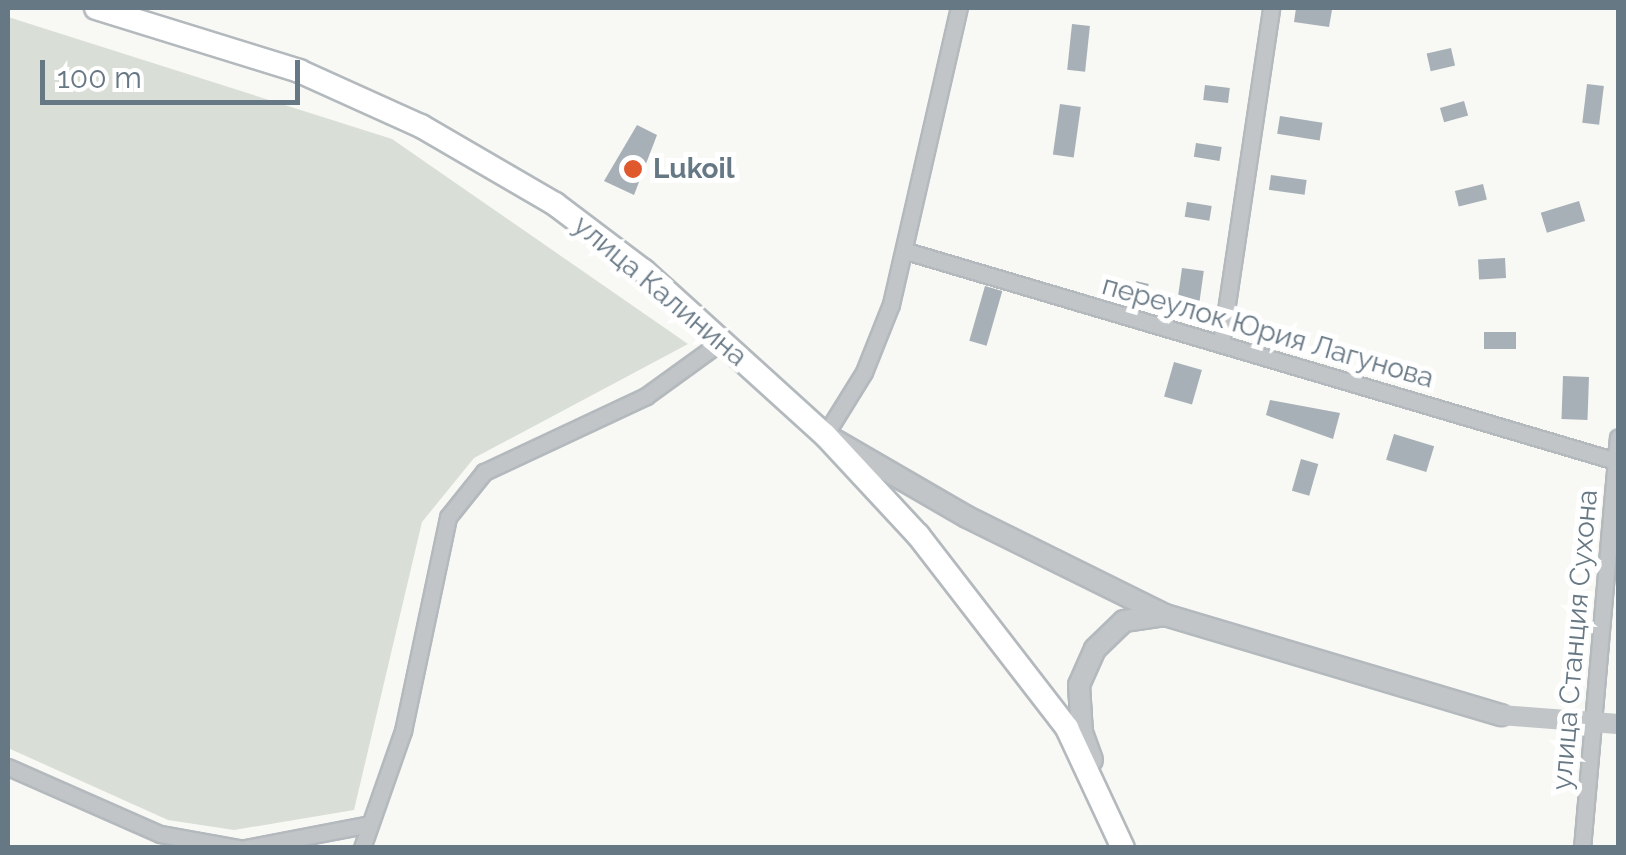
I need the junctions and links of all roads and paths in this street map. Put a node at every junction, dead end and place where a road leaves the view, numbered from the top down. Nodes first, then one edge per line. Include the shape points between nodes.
1 (96, 8) edge
2 (959, 8) edge
3 (1271, 8) edge
4 (906, 251) junction
5 (722, 341) junction
6 (1221, 344) junction
7 (825, 434) junction
8 (1618, 438) edge
9 (1616, 461) junction
10 (1165, 615) junction
11 (1618, 724) edge
12 (8, 767) edge
13 (366, 825) junction
14 (1121, 837) edge
15 (242, 848) edge
16 (362, 848) edge
17 (1582, 848) edge

1 - 5 main road, улица Калинина via 299,71 421,126 556,204 644,270
2 - 4 street
3 - 6 street
4 - 6 street, переулок Юрия Лагунова
4 - 7 street via 864,372
5 - 7 main road, улица Калинина
5 - 13 street via 646,396 484,472 448,517 404,732
6 - 9 street, переулок Юрия Лагунова
7 - 10 street via 967,517
7 - 14 main road, улица Калинина via 1005,644 1066,728
8 - 9 street, улица Станция Сухона
9 - 17 street, улица Станция Сухона
10 - 11 street, bridge via 1501,715
10 - 14 street via 1124,621 1096,649 1079,685 1082,733
12 - 15 street via 160,834
13 - 15 street
13 - 16 street

